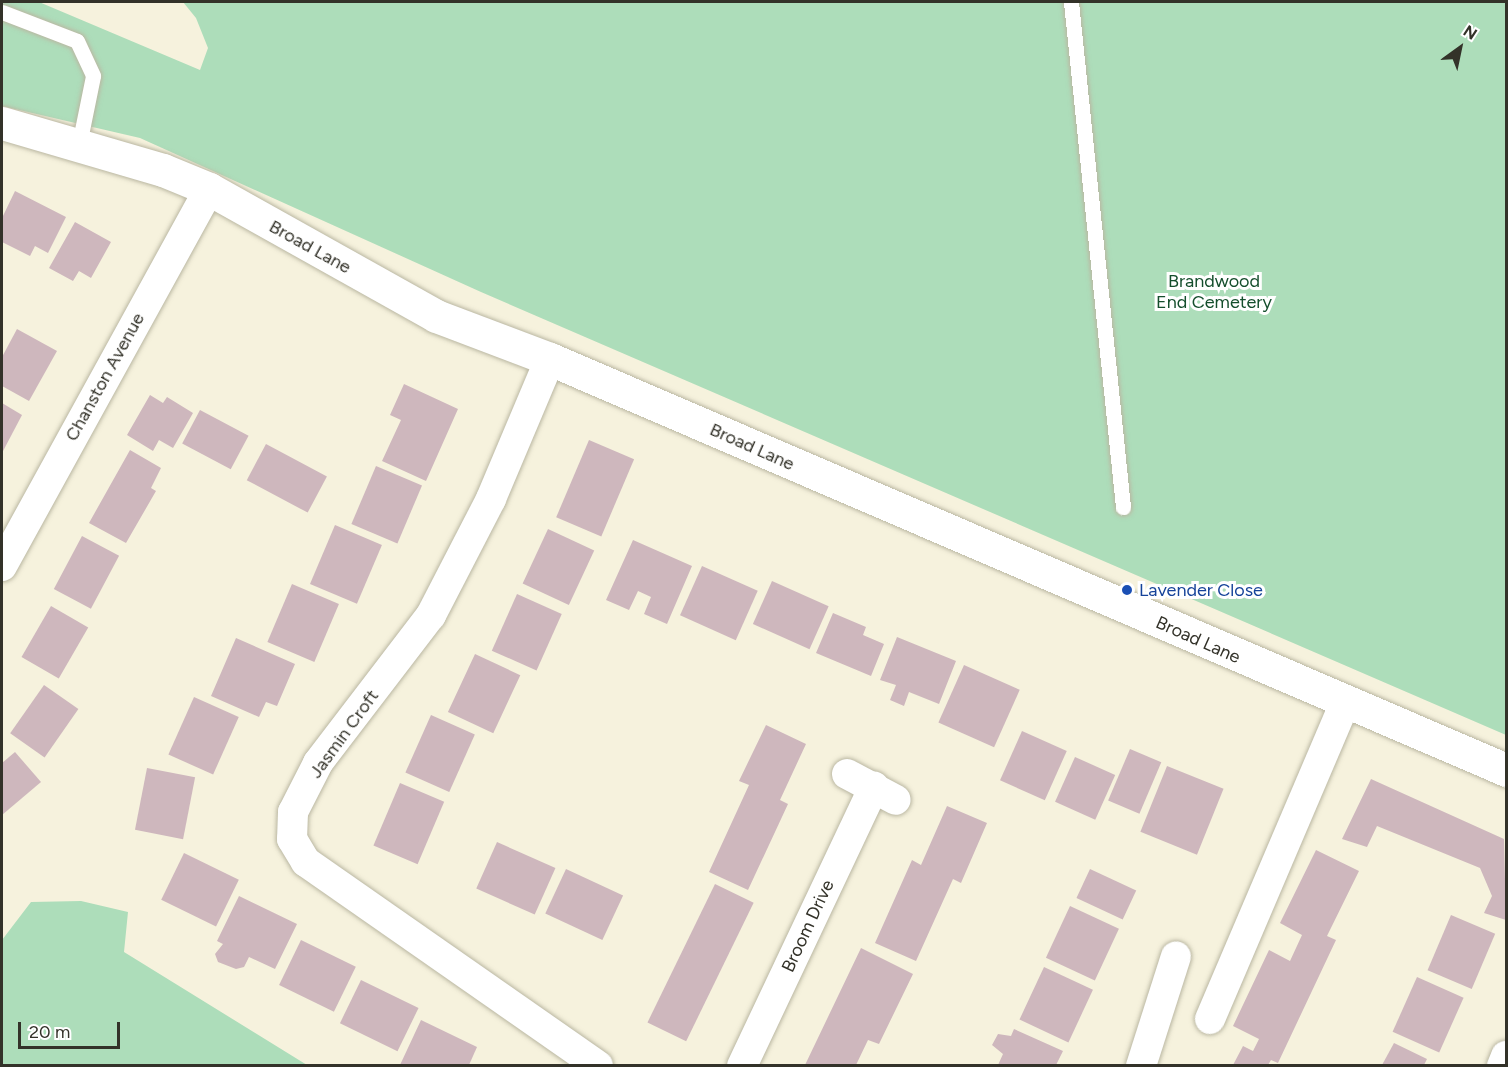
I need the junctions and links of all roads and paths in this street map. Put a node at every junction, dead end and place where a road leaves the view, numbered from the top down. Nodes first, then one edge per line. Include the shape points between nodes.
1 (1071, 2) edge
2 (2, 12) edge
3 (2, 123) edge
4 (79, 146) junction
5 (209, 189) junction
6 (550, 358) junction
7 (1124, 507) dead end
8 (2, 566) edge
9 (1345, 703) junction
10 (1506, 770) edge
11 (847, 774) dead end
12 (1176, 956) dead end
13 (1210, 1019) dead end
14 (1506, 1056) edge
15 (598, 1065) edge
16 (742, 1065) edge
17 (1141, 1065) edge
18 (1502, 1065) edge

1 - 7 lane
2 - 4 lane via 77,41 93,76
3 - 4 street, Broad Lane
4 - 5 street, Broad Lane via 163,170
5 - 6 street, Broad Lane via 436,316
5 - 8 street, Chanston Avenue
6 - 9 street, Broad Lane
6 - 15 street, Jasmin Croft via 491,499 431,615 318,764 293,812 292,839 306,862
9 - 10 street, Broad Lane
9 - 13 street
11 - 16 street, Broom Drive via 885,793
12 - 17 street
14 - 18 street

